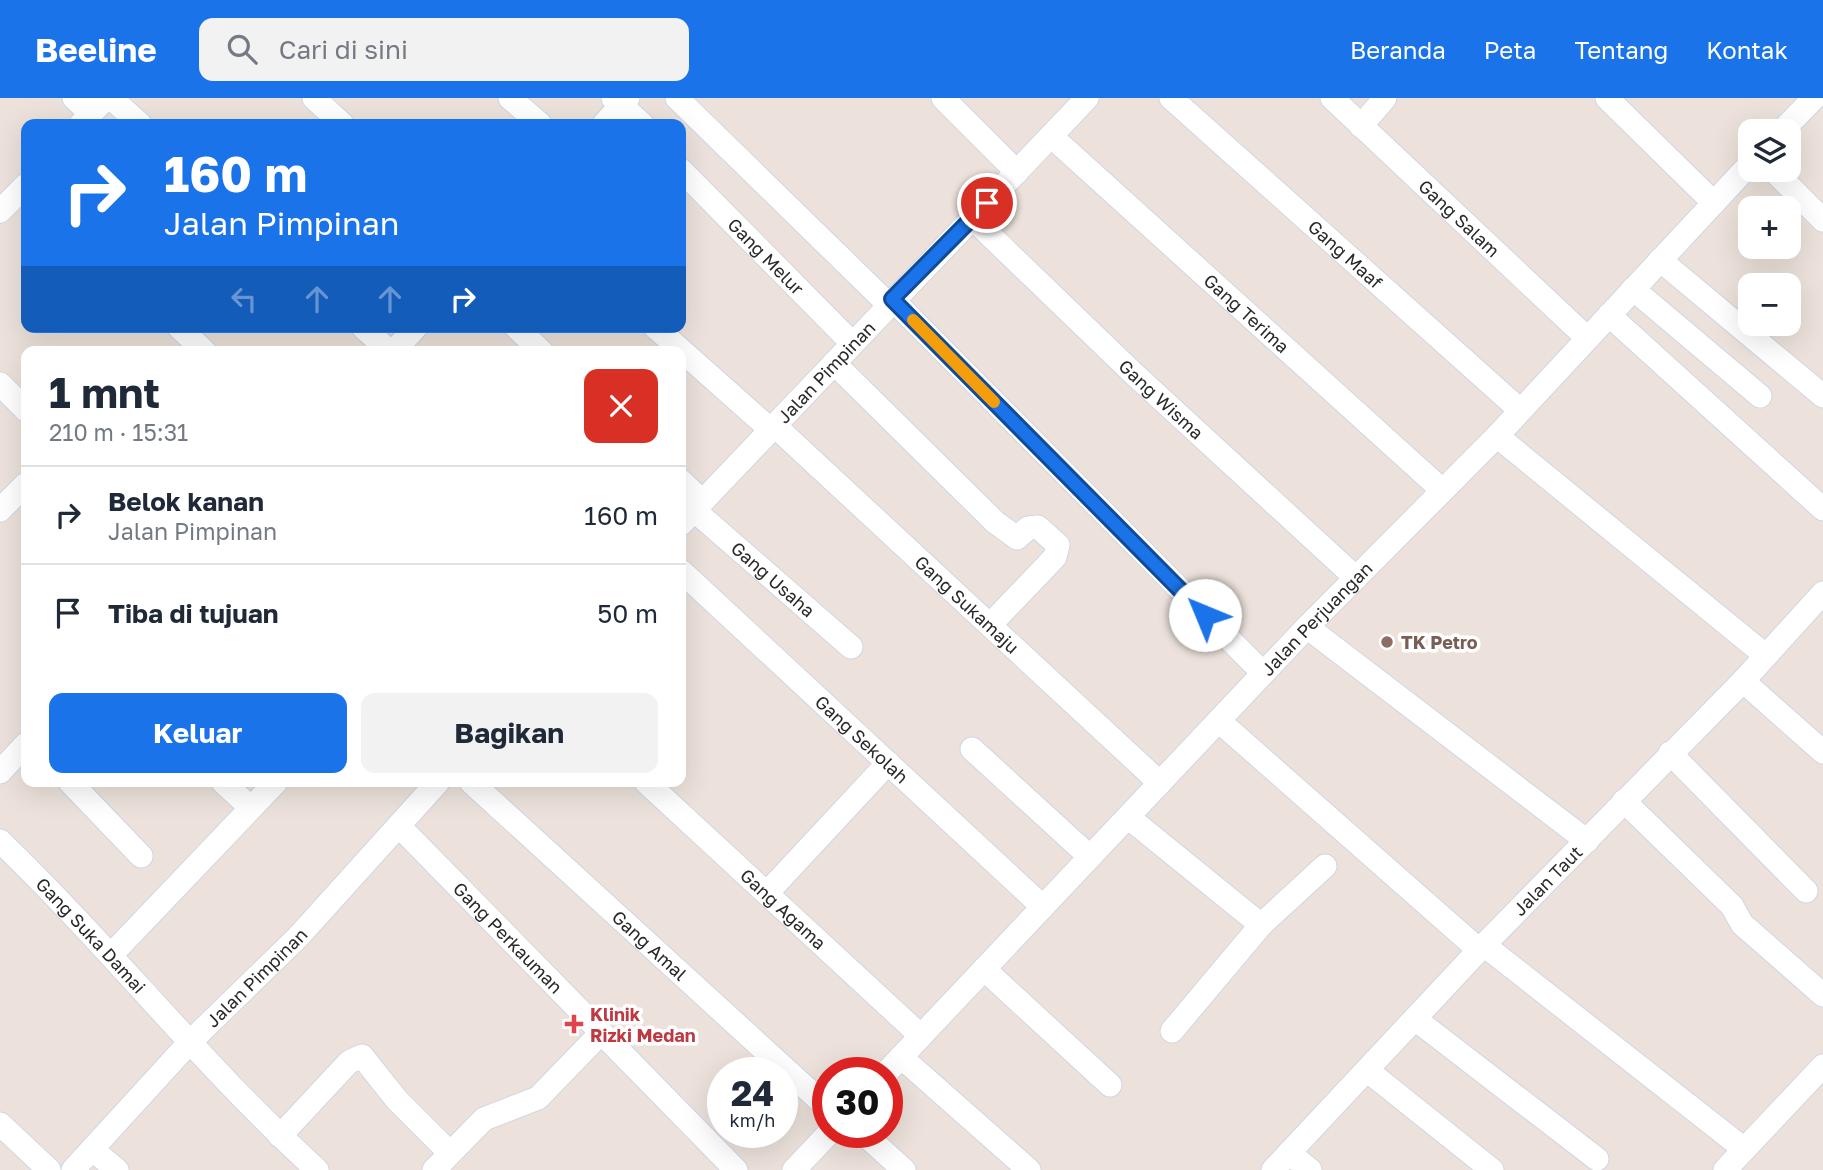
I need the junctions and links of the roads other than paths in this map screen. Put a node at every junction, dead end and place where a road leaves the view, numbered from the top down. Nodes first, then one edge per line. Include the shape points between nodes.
1 (314, 98) edge
2 (510, 98) edge
3 (677, 98) edge
4 (943, 98) edge
5 (1087, 98) edge
6 (1171, 98) edge
7 (1332, 98) edge
8 (1385, 98) edge
9 (1607, 98) edge
10 (1814, 98) edge
11 (621, 100) edge
12 (93, 106) edge
13 (127, 119) edge
14 (337, 119) edge
15 (534, 119) edge
16 (608, 119) edge
17 (638, 119) edge
18 (1794, 119) edge
19 (1360, 126) junction
20 (1051, 136) junction
21 (1017, 172) junction
22 (686, 175) edge
23 (1738, 177) edge
24 (1785, 182) edge
25 (1714, 203) junction
26 (972, 218) junction
27 (1823, 220) edge
28 (1660, 260) junction
29 (1633, 289) junction
30 (890, 302) junction
31 (1609, 315) junction
32 (185, 333) edge
33 (370, 333) edge
34 (410, 333) edge
35 (522, 333) edge
36 (662, 333) edge
37 (1587, 338) junction
38 (851, 342) junction
39 (199, 346) edge
40 (384, 346) edge
41 (397, 346) edge
42 (536, 346) edge
43 (677, 346) edge
44 (686, 354) edge
45 (834, 363) junction
46 (0, 384) edge
47 (1760, 396) dead end
48 (1823, 396) edge
49 (21, 405) edge
50 (1520, 410) junction
51 (773, 428) junction
52 (1497, 436) junction
53 (21, 489) edge
54 (1442, 490) junction
55 (686, 495) edge
56 (1823, 509) edge
57 (0, 510) edge
58 (692, 512) edge
59 (686, 576) edge
60 (1356, 578) junction
61 (1821, 599) edge
62 (990, 625) junction
63 (1307, 627) junction
64 (851, 647) dead end
65 (1765, 656) junction
66 (1263, 673) junction
67 (1743, 681) junction
68 (1219, 721) junction
69 (21, 749) edge
70 (972, 749) dead end
71 (1823, 752) edge
72 (1670, 753) junction
73 (888, 763) junction
74 (0, 772) edge
75 (1160, 783) junction
76 (75, 787) edge
77 (228, 787) edge
78 (271, 787) edge
79 (434, 787) edge
80 (476, 787) edge
81 (652, 787) edge
82 (1624, 802) junction
83 (251, 808) junction
84 (1128, 817) junction
85 (399, 826) junction
86 (0, 841) edge
87 (1587, 841) junction
88 (141, 856) dead end
89 (1090, 857) junction
90 (1325, 866) dead end
91 (1806, 891) dead end
92 (768, 892) junction
93 (1043, 907) junction
94 (1261, 925) junction
95 (1482, 948) junction
96 (111, 955) junction
97 (984, 969) junction
98 (1823, 995) edge
99 (1416, 1018) junction
100 (1172, 1031) dead end
101 (600, 1034) junction
102 (921, 1036) junction
103 (184, 1037) junction
104 (901, 1057) edge
105 (1823, 1066) edge
106 (1368, 1071) junction
107 (903, 1072) edge
108 (1110, 1085) dead end
109 (812, 1093) edge
110 (0, 1124) edge
111 (280, 1136) junction
112 (815, 1148) edge
113 (880, 1148) edge
114 (1744, 1149) junction
115 (93, 1150) junction
116 (450, 1153) junction
117 (1289, 1153) junction
118 (1597, 1159) dead end
119 (49, 1170) edge
120 (73, 1170) edge
121 (117, 1170) edge
122 (317, 1170) edge
123 (434, 1170) edge
124 (736, 1170) edge
125 (794, 1170) edge
126 (904, 1170) edge
127 (1029, 1170) edge
128 (1273, 1170) edge
129 (1310, 1170) edge
130 (1492, 1170) edge
131 (1725, 1170) edge

1 - 14 street
2 - 15 street
3 - 30 street
4 - 21 street
5 - 20 street, Jalan Pimpinan
6 - 50 street, Gang Maaf
7 - 19 street, Gang Salam
8 - 19 street
9 - 25 street
10 - 18 street
11 - 16 street
11 - 17 street
12 - 13 street
19 - 37 street, Gang Salam
20 - 21 street, Jalan Pimpinan
20 - 54 street, Gang Terima
21 - 26 street, Jalan Pimpinan
22 - 38 street, Gang Melur
23 - 25 street, Jalan Perjuangan
24 - 27 street
25 - 28 street, Jalan Perjuangan
26 - 30 street, Jalan Pimpinan
26 - 60 street, Gang Wisma
28 - 29 street, Jalan Perjuangan
28 - 48 street
29 - 31 street, Jalan Perjuangan
29 - 47 street
30 - 38 street, Jalan Pimpinan
30 - 66 street
31 - 37 street, Jalan Perjuangan
31 - 56 street
32 - 39 street
33 - 40 street
34 - 41 street
35 - 42 street
36 - 43 street, Gang Sukamaju
37 - 50 street, Jalan Perjuangan
38 - 45 street, Jalan Pimpinan
44 - 51 street, Gang Sukamaju
45 - 51 street, Jalan Pimpinan
45 - 62 street via 995,522 1017,538 1028,527 1038,527 1058,545 1055,557
46 - 49 street
50 - 52 street, Jalan Perjuangan
51 - 58 street, Jalan Pimpinan
51 - 62 street, Gang Sukamaju
52 - 54 street, Jalan Perjuangan
52 - 65 street
53 - 57 street
54 - 60 street, Jalan Perjuangan
55 - 58 street, Gang Usaha
58 - 64 street, Gang Usaha
59 - 73 street, Gang Sekolah
60 - 63 street, Jalan Perjuangan
61 - 65 street, Jalan Taut
62 - 75 street, Gang Sukamaju
63 - 66 street, Jalan Perjuangan
63 - 87 street
65 - 67 street, Jalan Taut
66 - 68 street, Jalan Perjuangan
67 - 71 street
67 - 72 street, Jalan Taut
68 - 75 street, Jalan Perjuangan
68 - 95 street
69 - 74 street
70 - 89 street
72 - 82 street, Jalan Taut
72 - 91 street
73 - 92 street
73 - 93 street, Gang Sekolah
75 - 84 street, Jalan Perjuangan
76 - 88 street
77 - 83 street
78 - 83 street
79 - 85 street, Jalan Pimpinan
80 - 109 street, Gang Amal
81 - 92 street, Gang Agama
82 - 87 street, Jalan Taut
82 - 98 street via 1732,906 1742,924
83 - 96 street
84 - 89 street, Jalan Perjuangan
84 - 94 street
85 - 101 street, Gang Perkauman
85 - 103 street, Jalan Pimpinan via 298,937
86 - 96 street, Gang Suka Damai
87 - 95 street, Jalan Taut
89 - 93 street, Jalan Perjuangan
90 - 94 street
92 - 102 street, Gang Agama
93 - 97 street, Jalan Perjuangan
94 - 100 street
95 - 99 street, Jalan Taut
95 - 114 street
96 - 103 street, Gang Suka Damai
97 - 102 street, Jalan Perjuangan
97 - 108 street
99 - 106 street, Jalan Taut
99 - 118 street
101 - 116 street via 538,1098 484,1119
101 - 124 street, Gang Perkauman
102 - 104 street, Jalan Perjuangan
103 - 111 street, Gang Suka Damai
103 - 115 street, Jalan Pimpinan
105 - 114 street
106 - 117 street, Jalan Taut
106 - 130 street
107 - 127 street
110 - 119 street
111 - 116 street via 349,1062 362,1056 397,1100
111 - 122 street, Gang Suka Damai
112 - 125 street
113 - 126 street
114 - 131 street
115 - 120 street, Jalan Pimpinan
115 - 121 street
116 - 123 street
117 - 128 street, Jalan Taut
117 - 129 street

